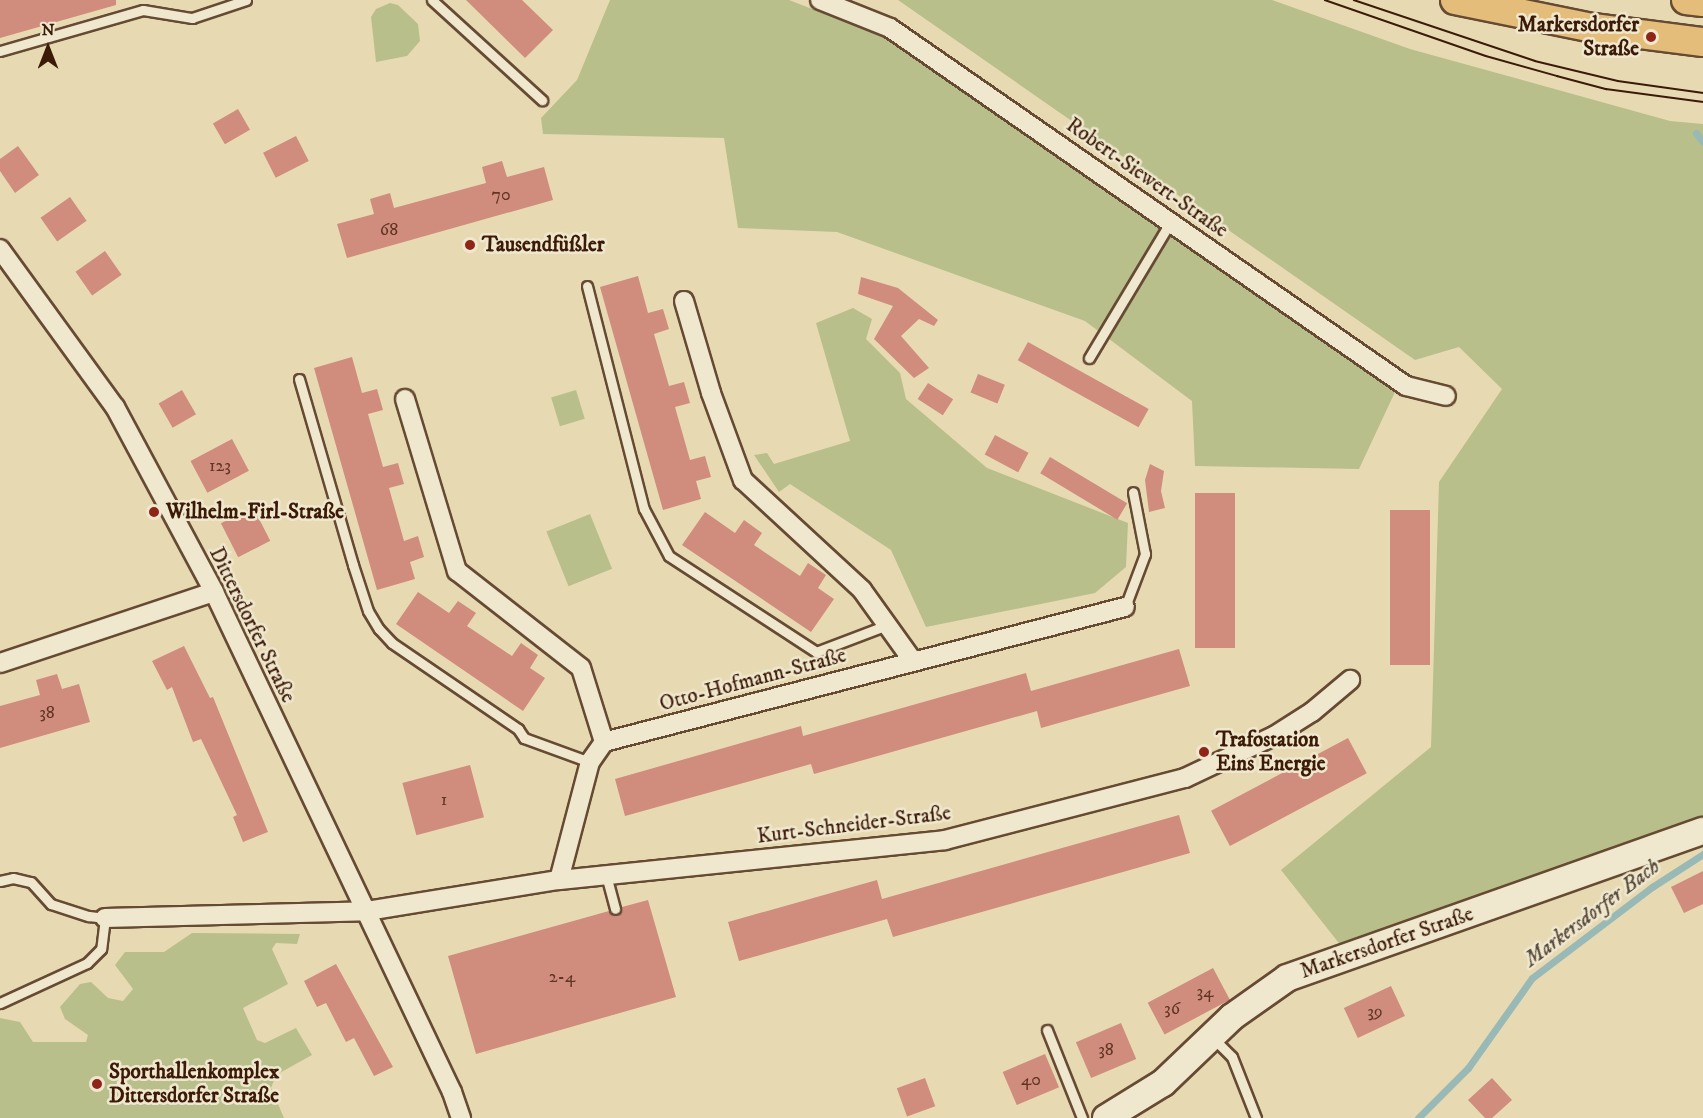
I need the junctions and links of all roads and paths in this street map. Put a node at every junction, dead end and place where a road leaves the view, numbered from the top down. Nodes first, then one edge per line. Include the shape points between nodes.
1 (246, 0) edge
2 (432, 0) edge
3 (819, 0) edge
4 (1455, 0) edge
5 (1686, 0) edge
6 (1703, 2) edge
7 (1703, 42) edge
8 (0, 51) edge
9 (542, 100) dead end
10 (1171, 221) junction
11 (0, 249) edge
12 (587, 286) dead end
13 (684, 301) dead end
14 (1089, 358) dead end
15 (299, 379) dead end
16 (1446, 396) dead end
17 (405, 399) dead end
18 (1133, 492) dead end
19 (214, 592) junction
20 (1125, 607) joint
21 (887, 625) junction
22 (913, 661) junction
23 (0, 663) edge
24 (1350, 680) dead end
25 (604, 742) junction
26 (590, 762) junction
27 (1703, 831) edge
28 (606, 875) junction
29 (559, 879) junction
30 (0, 881) edge
31 (615, 909) dead end
32 (367, 911) junction
33 (105, 918) junction
34 (0, 1003) edge
35 (1047, 1030) dead end
36 (1211, 1037) junction
37 (461, 1118) edge
38 (1082, 1118) edge
39 (1106, 1118) edge
40 (1256, 1118) edge

1 - 8 lane via 192,18 143,10
2 - 9 lane
3 - 10 street, Robert-Siewert-Straße via 890,28
4 - 7 main road via 1593,28
5 - 6 main road
10 - 14 lane
10 - 16 street, Robert-Siewert-Straße via 1406,386
11 - 19 street, Dittersdorfer Straße via 115,407
12 - 21 lane via 644,509 669,556 816,652
13 - 21 street via 711,393 743,480 862,590
15 - 26 lane via 353,565 368,611 379,629 392,643 518,729 524,738
17 - 25 street via 457,571 581,668
18 - 20 lane via 1145,554
19 - 23 street
19 - 32 street, Dittersdorfer Straße
20 - 22 street, Otto-Hofmann-Straße
21 - 22 street
22 - 25 street, Otto-Hofmann-Straße
24 - 28 street, Kurt-Schneider-Straße via 1312,712 1274,736 1185,778 945,840
25 - 26 street
26 - 29 street
27 - 36 street, Markersdorfer Straße via 1287,978 1264,991
28 - 29 street, Kurt-Schneider-Straße
28 - 31 lane
29 - 32 street, Kurt-Schneider-Straße
30 - 33 lane via 13,878 31,882 51,904
32 - 33 street
32 - 37 street, Dittersdorfer Straße
33 - 34 lane via 101,950 87,963
35 - 38 lane
36 - 39 street, Markersdorfer Straße via 1163,1083
36 - 40 lane via 1232,1057

